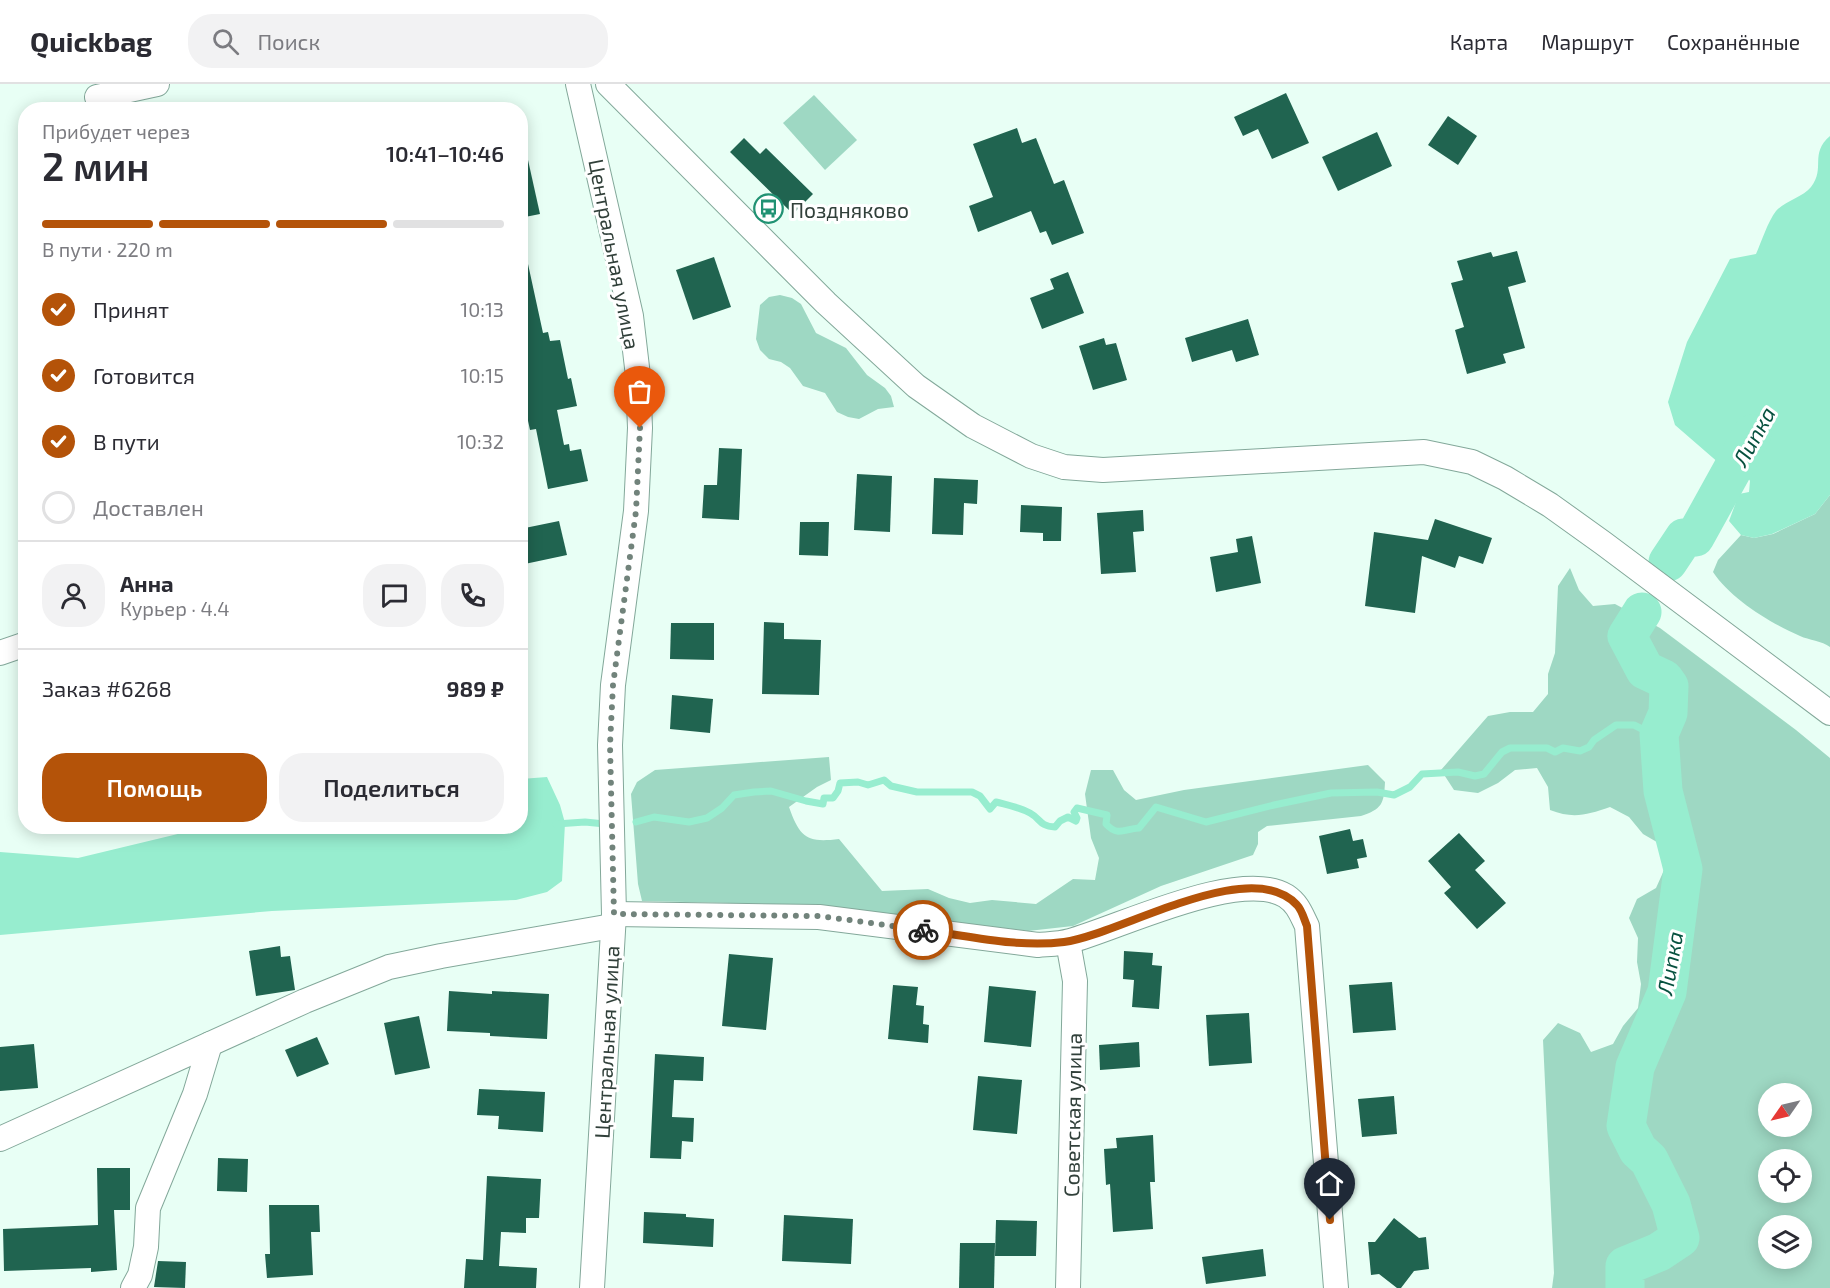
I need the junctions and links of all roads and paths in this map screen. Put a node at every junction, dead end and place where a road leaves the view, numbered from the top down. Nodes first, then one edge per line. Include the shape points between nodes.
1 (157, 84) edge
2 (578, 84) edge
3 (608, 84) edge
4 (97, 97) edge
5 (18, 647) edge
6 (0, 653) edge
7 (1830, 713) edge
8 (613, 920) junction
9 (1068, 942) junction
10 (210, 1044) junction
11 (0, 1139) edge
12 (133, 1288) edge
13 (592, 1288) edge
14 (1068, 1288) edge
15 (1336, 1288) edge

1 - 4 street
2 - 8 street, Центральная улица via 630,308 640,418 636,511 611,721
3 - 7 street via 826,303 916,386 973,426 1031,456 1064,467 1103,471 1424,452 1472,462 1559,511
5 - 6 street
8 - 9 street via 819,916 1038,945
8 - 10 street via 389,968
8 - 13 street, Центральная улица
9 - 14 street, Советская улица via 1075,981
9 - 15 street via 1206,895 1266,889 1298,906 1307,926
10 - 11 street
10 - 12 street via 195,1094 148,1208 146,1247

